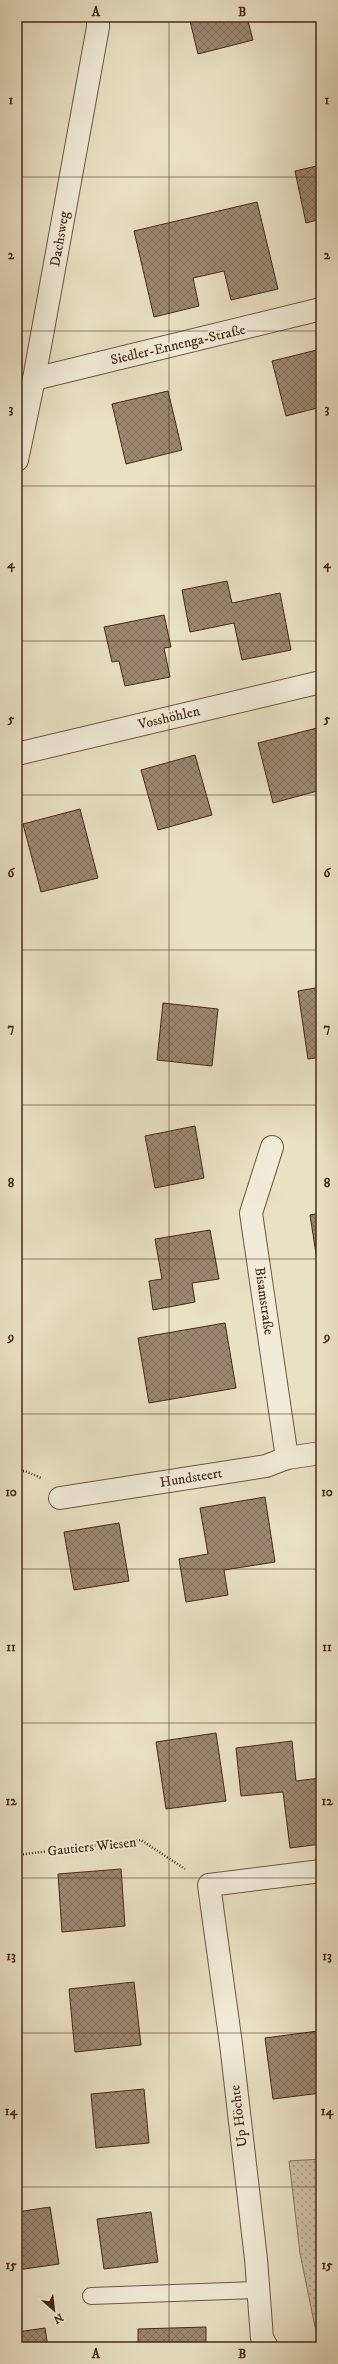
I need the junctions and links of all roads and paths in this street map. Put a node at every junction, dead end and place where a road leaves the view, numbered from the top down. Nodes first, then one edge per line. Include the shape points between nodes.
1 (98, 17) edge
2 (321, 309) edge
3 (34, 379) junction
4 (17, 460) edge
5 (321, 682) edge
6 (17, 754) edge
7 (272, 1147) dead end
8 (321, 1452) edge
9 (287, 1458) junction
10 (60, 1498) dead end
11 (17, 1855) edge
12 (321, 1871) edge
13 (209, 1885) junction
14 (258, 2290) junction
15 (90, 2296) dead end
16 (267, 2347) edge

1 - 3 street, Dachsweg
2 - 3 street, Siedler-Ennenga-Straße
3 - 4 street, Dachsweg
5 - 6 street, Vosshöhlen
7 - 9 street, Bisamstraße via 251,1213
8 - 9 street, Hundsteert
9 - 10 street, Hundsteert via 266,1466
11 - 13 path, Gautiers Wiesen via 141,1840
12 - 13 street
13 - 14 street, Up Höchte via 231,2044
14 - 15 lane
14 - 16 street, Up Höchte via 262,2338

